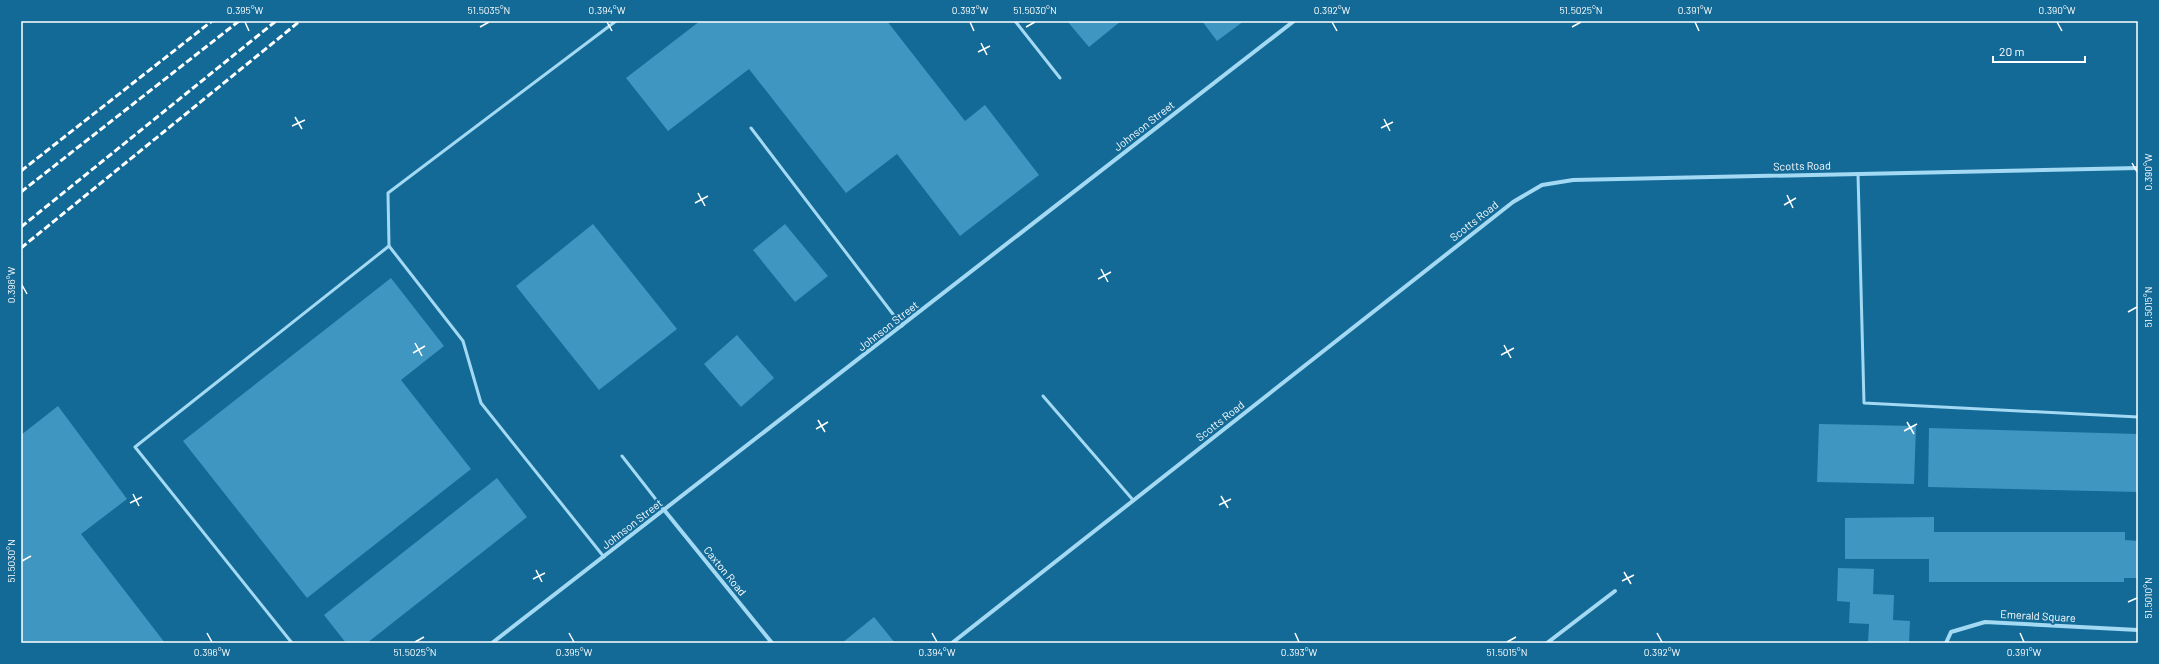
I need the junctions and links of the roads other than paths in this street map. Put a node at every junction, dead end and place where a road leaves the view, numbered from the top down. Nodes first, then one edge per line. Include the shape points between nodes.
1 (616, 21) edge
2 (1015, 21) edge
3 (1294, 21) edge
4 (1060, 78) dead end
5 (751, 128) dead end
6 (2138, 168) edge
7 (1858, 174) junction
8 (389, 246) junction
9 (902, 326) junction
10 (1043, 396) dead end
11 (2138, 417) edge
12 (622, 456) dead end
13 (1133, 500) junction
14 (664, 510) junction
15 (604, 557) junction
16 (1615, 591) dead end
17 (2138, 630) edge
18 (292, 643) edge
19 (492, 643) edge
20 (772, 643) edge
21 (952, 643) edge
22 (1547, 643) edge
23 (1946, 643) edge

1 - 8 lane via 388,194
2 - 4 lane
3 - 9 street, Johnson Street
5 - 9 lane
6 - 7 street, Scotts Road
7 - 11 lane via 1864,403
7 - 13 street, Scotts Road via 1573,180 1542,185 1513,202
8 - 15 lane via 463,341 481,403
8 - 18 lane via 135,447
9 - 14 street, Johnson Street
10 - 13 lane
12 - 14 lane
13 - 21 street, Scotts Road
14 - 15 street, Johnson Street
14 - 20 street, Caxton Road
15 - 19 street, Johnson Street
16 - 22 street
17 - 23 street, Emerald Square via 1985,622 1951,632

